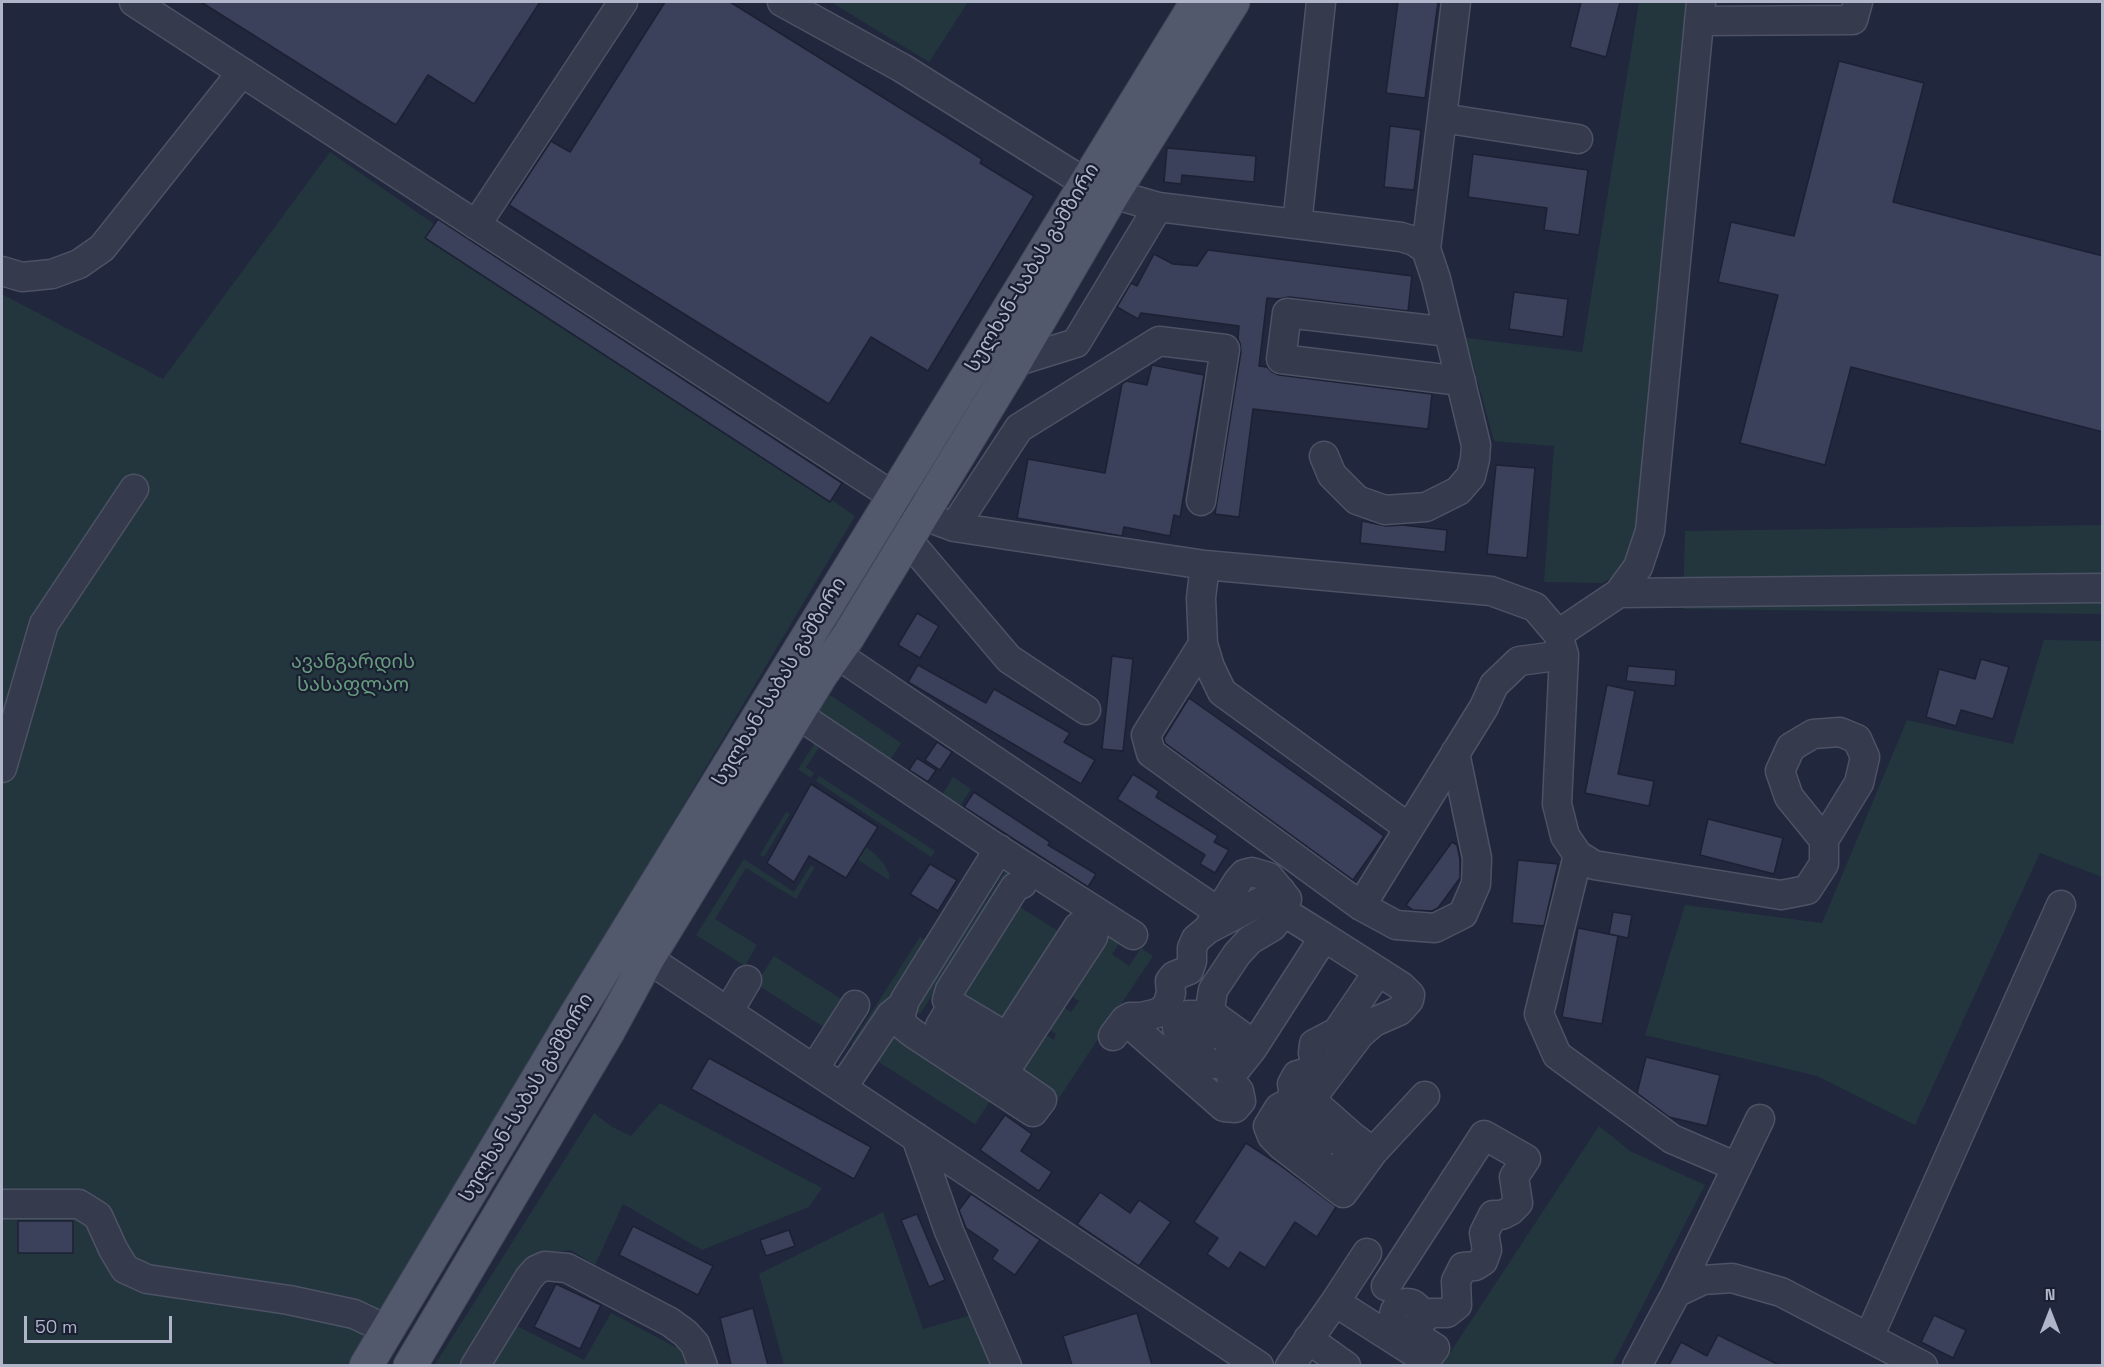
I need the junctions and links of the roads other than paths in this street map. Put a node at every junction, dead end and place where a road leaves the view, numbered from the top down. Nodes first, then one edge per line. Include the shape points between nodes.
1 (134, 2) edge
2 (623, 2) edge
3 (782, 2) edge
4 (1197, 2) edge
5 (1233, 2) edge
6 (1321, 2) edge
7 (1456, 2) edge
8 (1858, 2) edge
9 (1700, 11) edge
10 (242, 72) junction
11 (1442, 118) junction
12 (1578, 139) dead end
13 (1099, 188) junction
14 (1158, 207) junction
15 (1297, 224) junction
16 (476, 225) junction
17 (1426, 249) junction
18 (2, 272) edge
19 (1449, 332) junction
20 (1015, 362) junction
21 (1461, 381) junction
22 (1324, 456) dead end
23 (134, 489) dead end
24 (893, 496) junction
25 (1201, 501) dead end
26 (954, 526) junction
27 (914, 527) junction
28 (1205, 565) junction
29 (2103, 588) edge
30 (1619, 593) junction
31 (1203, 644) junction
32 (1561, 644) junction
33 (835, 653) junction
34 (1086, 710) dead end
35 (797, 714) junction
36 (1455, 753) junction
37 (2, 768) edge
38 (1409, 828) junction
39 (1824, 840) dead end
40 (1003, 852) junction
41 (1578, 855) junction
42 (1044, 884) junction
43 (1282, 901) junction
44 (2061, 905) dead end
45 (1361, 906) junction
46 (1213, 920) junction
47 (960, 921) junction
48 (1088, 923) junction
49 (1133, 935) dead end
50 (1324, 937) junction
51 (635, 950) junction
52 (1378, 972) junction
53 (747, 980) dead end
54 (944, 1000) junction
55 (855, 1005) dead end
56 (902, 1006) junction
57 (728, 1012) junction
58 (1034, 1030) junction
59 (965, 1034) dead end
60 (1204, 1039) dead end
61 (1236, 1060) junction
62 (814, 1069) junction
63 (995, 1069) junction
64 (842, 1088) junction
65 (1425, 1096) dead end
66 (1301, 1102) junction
67 (1760, 1119) dead end
68 (916, 1137) junction
69 (1321, 1143) dead end
70 (1359, 1162) junction
71 (1737, 1167) junction
72 (2, 1203) edge
73 (1367, 1253) dead end
74 (1386, 1286) dead end
75 (1676, 1293) junction
76 (1335, 1302) junction
77 (388, 1330) junction
78 (1308, 1340) junction
79 (1408, 1346) edge
80 (1875, 1349) edge
81 (366, 1365) edge
82 (410, 1365) edge
83 (476, 1365) edge
84 (703, 1365) edge
85 (1007, 1365) edge
86 (1259, 1365) edge
87 (1290, 1365) edge
88 (1346, 1365) edge
89 (1637, 1365) edge
90 (1923, 1365) edge

1 - 10 street
2 - 16 street
3 - 13 street via 902,68
4 - 13 main road, სულხან-საბას გამზირი
5 - 13 main road, სულხან-საბას გამზირი
6 - 15 street
7 - 11 street
8 - 9 street via 1852,20
9 - 30 street via 1650,531 1638,567
10 - 16 street
10 - 18 street via 102,248 79,264 52,274 22,277
11 - 12 street
11 - 17 street
13 - 14 street
13 - 20 main road, სულხან-საბას გამზირი
13 - 24 main road, სულხან-საბას გამზირი
14 - 15 street
14 - 20 street via 1076,343
15 - 17 street via 1401,237
16 - 24 street
17 - 19 street
19 - 21 street
19 - 21 street via 1287,314 1281,359
20 - 27 main road, სულხან-საბას გამზირი
21 - 22 street via 1476,445 1471,476 1458,492 1426,507 1385,510 1357,500 1332,475
23 - 37 street via 44,624
24 - 27 street
24 - 51 main road, სულხან-საბას გამზირი
25 - 26 street via 1225,349 1158,341 1019,428
26 - 27 street
26 - 28 street
27 - 33 main road, სულხან-საბას გამზირი
27 - 34 street via 1009,659
28 - 31 street via 1201,598
28 - 32 street via 1491,591 1535,607
29 - 30 street
30 - 32 street
31 - 38 street via 1222,692
31 - 45 street via 1146,735 1151,753
32 - 36 street via 1519,661 1494,685
32 - 41 street via 1557,804 1565,836
33 - 35 main road, სულხან-საბას გამზირი
33 - 46 street
35 - 40 street
35 - 51 main road, სულხან-საბას გამზირი
36 - 38 street
36 - 45 street via 1477,858 1476,884 1463,914 1435,928 1396,925
38 - 45 street
39 - 41 street via 1824,864 1807,890 1781,896 1594,865
40 - 42 street
40 - 47 street
41 - 71 street via 1539,1014 1557,1055 1672,1139
42 - 48 street via 1066,909
42 - 49 street
42 - 54 street via 1016,887
43 - 46 street via 1269,877 1244,874
43 - 50 street
43 - 61 street via 1272,927 1250,940 1237,954 1210,1000 1216,1017 1245,1038
44 - 80 street
46 - 61 street via 1196,939 1189,970 1170,981 1167,1006 1158,1013 1131,1017 1119,1028 1224,1107 1235,1108 1241,1101 1231,1076
47 - 54 street via 911,1008 910,1020 922,1021
47 - 56 street
48 - 58 street via 1078,927
48 - 58 street via 1094,929 1093,937 1065,1000
50 - 52 street
50 - 61 street
51 - 57 street
51 - 77 main road, სულხან-საბას გამზირი
51 - 82 main road, სულხან-საბას გამზირი via 609,1030
52 - 66 street via 1337,1032 1314,1044 1315,1064 1292,1084 1294,1095
52 - 66 street via 1401,986 1410,995 1409,1000 1400,1011 1374,1022 1360,1034 1317,1091
53 - 57 street
54 - 58 street via 1003,1034
55 - 62 street
56 - 63 street via 900,1018 914,1034
56 - 64 street via 891,1015
57 - 62 street
58 - 63 street via 1012,1062
59 - 63 street via 963,1046 969,1052 984,1049
60 - 61 street via 1202,1058 1210,1064
62 - 64 street
64 - 68 street
65 - 70 street
66 - 70 street via 1327,1114
66 - 70 street via 1280,1108 1268,1126 1272,1136 1343,1193
67 - 71 street
68 - 85 street via 949,1231
68 - 86 street
69 - 70 street via 1317,1153 1322,1166 1337,1168
71 - 75 street
72 - 77 street via 79,1204 98,1216 125,1269 147,1279 290,1300 354,1314
73 - 76 street
74 - 79 street via 1484,1135 1526,1160 1515,1177 1518,1203 1502,1215 1493,1215 1484,1233 1487,1250 1483,1261 1463,1267 1456,1281 1457,1305 1447,1313 1430,1313
75 - 80 street via 1702,1280 1732,1278 1782,1293
75 - 89 street
76 - 78 street
76 - 79 street
77 - 81 main road, სულხან-საბას გამზირი
78 - 87 street
78 - 88 street
80 - 90 street
83 - 84 street via 529,1278 545,1266 567,1268 670,1322 695,1344

